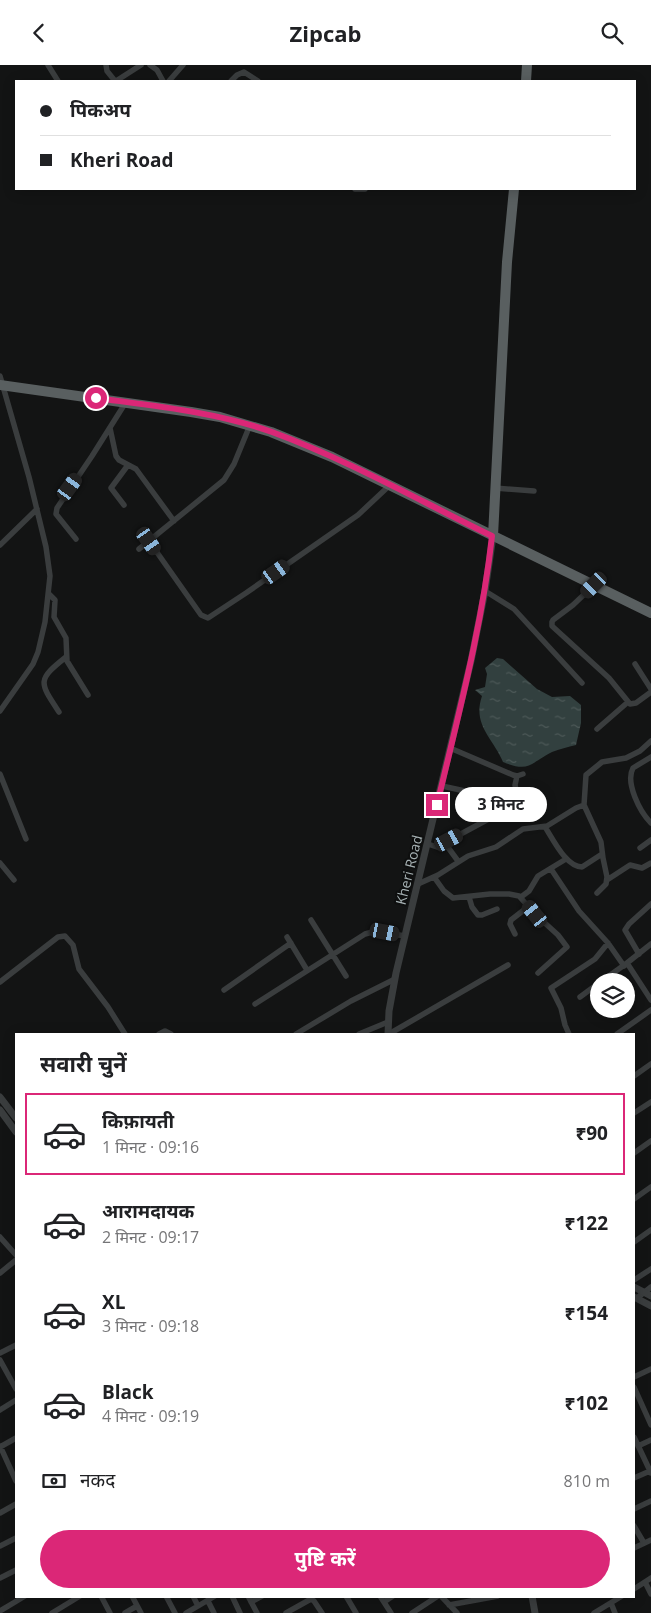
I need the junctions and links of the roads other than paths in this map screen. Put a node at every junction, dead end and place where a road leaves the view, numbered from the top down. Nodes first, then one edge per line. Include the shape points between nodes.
1 (48, 65) edge
2 (106, 65) edge
3 (141, 65) edge
4 (150, 65) edge
5 (183, 65) edge
6 (527, 65) edge
7 (57, 80) edge
8 (115, 80) edge
9 (118, 80) edge
10 (162, 80) edge
11 (170, 80) edge
12 (232, 80) edge
13 (256, 80) edge
14 (526, 80) edge
15 (514, 190) edge
16 (5, 384) edge
17 (126, 403) junction
18 (250, 425) junction
19 (110, 428) junction
20 (128, 465) junction
21 (390, 485) junction
22 (495, 488) junction
23 (534, 491) dead end
24 (124, 505) dead end
25 (37, 509) junction
26 (174, 521) junction
27 (492, 536) junction
28 (76, 539) dead end
29 (149, 541) junction
30 (0, 545) edge
31 (139, 549) dead end
32 (594, 585) junction
33 (484, 591) junction
34 (50, 595) junction
35 (651, 613) edge
36 (66, 657) junction
37 (635, 664) dead end
38 (582, 683) dead end
39 (651, 691) edge
40 (88, 695) dead end
41 (628, 702) junction
42 (0, 711) edge
43 (58, 712) dead end
44 (597, 729) dead end
45 (651, 741) edge
46 (450, 748) junction
47 (651, 757) edge
48 (0, 774) edge
49 (442, 786) junction
50 (488, 796) dead end
51 (584, 805) junction
52 (651, 823) edge
53 (545, 827) junction
54 (26, 839) dead end
55 (651, 840) edge
56 (446, 843) junction
57 (428, 844) junction
58 (640, 848) dead end
59 (602, 854) junction
60 (566, 859) junction
61 (458, 861) junction
62 (0, 863) edge
63 (651, 863) edge
64 (551, 869) junction
65 (434, 877) junction
66 (14, 880) dead end
67 (607, 881) junction
68 (418, 884) junction
69 (597, 893) dead end
70 (469, 897) junction
71 (521, 897) junction
72 (651, 904) edge
73 (529, 906) junction
74 (497, 909) dead end
75 (311, 920) dead end
76 (515, 933) dead end
77 (406, 936) junction
78 (608, 943) junction
79 (651, 944) edge
80 (332, 954) junction
81 (639, 954) junction
82 (508, 965) dead end
83 (625, 965) junction
84 (307, 970) junction
85 (538, 973) dead end
86 (613, 973) edge
87 (346, 976) dead end
88 (395, 979) junction
89 (0, 982) edge
90 (590, 990) edge
91 (224, 991) dead end
92 (580, 997) dead end
93 (651, 1000) edge
94 (255, 1004) dead end
95 (651, 1009) edge
96 (388, 1022) junction
97 (124, 1033) edge
98 (298, 1033) edge
99 (361, 1033) edge
100 (388, 1033) edge
101 (390, 1033) edge
102 (569, 1033) edge
103 (618, 1033) edge
104 (651, 1064) edge
105 (635, 1075) edge
106 (0, 1097) edge
107 (651, 1101) edge
108 (0, 1110) edge
109 (635, 1112) edge
110 (15, 1117) edge
111 (15, 1131) edge
112 (651, 1141) edge
113 (635, 1152) edge
114 (651, 1187) edge
115 (635, 1198) edge
116 (651, 1230) edge
117 (0, 1237) edge
118 (635, 1241) edge
119 (15, 1254) edge
120 (15, 1261) edge
121 (651, 1269) edge
122 (0, 1273) edge
123 (635, 1280) edge
124 (651, 1287) edge
125 (641, 1295) edge
126 (651, 1306) edge
127 (15, 1346) edge
128 (0, 1353) edge
129 (0, 1360) edge
130 (651, 1369) edge
131 (635, 1377) edge
132 (15, 1387) edge
133 (635, 1389) edge
134 (15, 1402) edge
135 (0, 1410) edge
136 (651, 1425) edge
137 (15, 1440) edge
138 (651, 1440) edge
139 (636, 1445) edge
140 (0, 1447) edge
141 (14, 1468) edge
142 (650, 1470) edge
143 (635, 1478) edge
144 (651, 1501) edge
145 (15, 1505) edge
146 (635, 1509) edge
147 (0, 1513) edge
148 (635, 1528) edge
149 (15, 1538) edge
150 (651, 1540) edge
151 (644, 1543) junction
152 (0, 1546) edge
153 (635, 1548) edge
154 (15, 1571) edge
155 (651, 1578) edge
156 (0, 1579) edge
157 (645, 1582) junction
158 (635, 1588) edge
159 (651, 1594) edge
160 (22, 1598) edge
161 (77, 1598) edge
162 (102, 1598) edge
163 (133, 1598) edge
164 (167, 1598) edge
165 (194, 1598) edge
166 (212, 1598) edge
167 (233, 1598) edge
168 (347, 1598) edge
169 (381, 1598) edge
170 (390, 1598) edge
171 (436, 1598) edge
172 (441, 1598) edge
173 (487, 1598) edge
174 (532, 1598) edge
175 (619, 1598) edge
176 (250, 1599) edge
177 (208, 1601) junction
178 (384, 1602) junction
179 (611, 1603) junction
180 (449, 1605) junction
181 (137, 1606) junction
182 (198, 1606) junction
183 (0, 1611) edge
184 (190, 1612) edge
185 (455, 1612) edge
186 (52, 1613) edge
187 (110, 1613) edge
188 (125, 1613) edge
189 (141, 1613) edge
190 (175, 1613) edge
191 (214, 1613) edge
192 (240, 1613) edge
193 (257, 1613) edge
194 (286, 1613) edge
195 (322, 1613) edge
196 (356, 1613) edge
197 (391, 1613) edge
198 (412, 1613) edge
199 (535, 1613) edge
200 (594, 1613) edge
201 (615, 1613) edge

1 - 7 street
2 - 8 street
3 - 9 street
4 - 10 street
5 - 11 street
6 - 14 highway
12 - 13 street via 244,72
15 - 22 highway
16 - 17 highway
16 - 25 street
17 - 18 highway via 192,412
17 - 19 street
18 - 21 highway via 332,457
18 - 26 street via 229,473
19 - 20 street via 116,456
19 - 28 street via 56,508 56,514
20 - 24 street via 111,488
20 - 26 street via 140,474
21 - 27 highway
21 - 29 street via 358,515 208,618 201,615
22 - 23 street
22 - 27 highway
25 - 30 street
25 - 34 street via 49,565
26 - 29 street
27 - 32 highway
27 - 33 street, Kheri Road
29 - 31 street
32 - 35 highway
32 - 41 street via 551,624 618,687
33 - 38 street via 514,609
33 - 46 street, Kheri Road
34 - 36 street via 55,602 54,617 66,638
34 - 42 street via 36,658
36 - 40 street
36 - 43 street via 47,673 44,680
37 - 39 street
39 - 41 street via 632,705
41 - 44 street
45 - 51 street via 626,759 605,761 590,770 585,778
46 - 49 street, Kheri Road
46 - 56 street via 520,775 515,785 516,799 496,815
47 - 52 street via 633,768 630,776 642,812
48 - 54 street
49 - 50 street
49 - 57 street, Kheri Road
51 - 53 street
51 - 59 street via 599,837
53 - 60 street
53 - 61 street via 527,828 490,849
55 - 58 street
56 - 57 street via 437,847
56 - 61 street
57 - 68 street, Kheri Road
59 - 60 street via 580,868
59 - 67 street
60 - 64 street
61 - 65 street
62 - 66 street
63 - 67 street via 642,868 630,865
64 - 71 street via 536,878 529,891
64 - 78 street via 579,911
65 - 68 street
65 - 70 street via 449,896 457,899
67 - 69 street
68 - 77 street, Kheri Road
70 - 71 street via 490,894
70 - 74 street via 478,915
71 - 73 street
72 - 81 street via 628,923 625,930
73 - 76 street via 511,920
73 - 85 street via 567,947
75 - 80 street
77 - 80 street via 371,932
77 - 88 street, Kheri Road
78 - 83 street
78 - 102 street via 595,959 551,989
79 - 81 street
80 - 84 street
80 - 87 street
81 - 83 street
82 - 101 street
83 - 86 street
83 - 93 street
84 - 91 street via 289,940
84 - 94 street
88 - 96 street, Kheri Road
88 - 98 street
89 - 97 street via 65,935 73,945 79,969
90 - 92 street
95 - 103 street
96 - 99 street
96 - 100 street, Kheri Road
104 - 105 street
106 - 110 street
107 - 109 street
108 - 111 street
112 - 113 street
114 - 115 street
116 - 118 street
117 - 119 street
120 - 122 street
121 - 123 street
124 - 125 street
125 - 126 street
127 - 128 street
129 - 132 street
130 - 131 street
133 - 136 street
134 - 135 street
137 - 140 street
138 - 139 street
139 - 142 street
140 - 141 street
142 - 143 street
144 - 146 street
145 - 147 street
148 - 151 street
149 - 152 street
150 - 151 street
151 - 153 street
154 - 156 street
155 - 157 street
157 - 158 street
157 - 159 street
160 - 183 street
161 - 186 street
162 - 187 street
163 - 181 street
164 - 190 street
165 - 182 street
166 - 177 street
167 - 192 street
168 - 196 street
169 - 178 street
170 - 178 street
171 - 198 street
172 - 180 street
173 - 180 street
174 - 199 street
175 - 179 street
176 - 193 street
177 - 182 street
177 - 191 street
178 - 197 street
179 - 200 street
179 - 201 street
180 - 185 street
181 - 188 street
181 - 189 street
182 - 184 street
194 - 195 street via 311,1599

